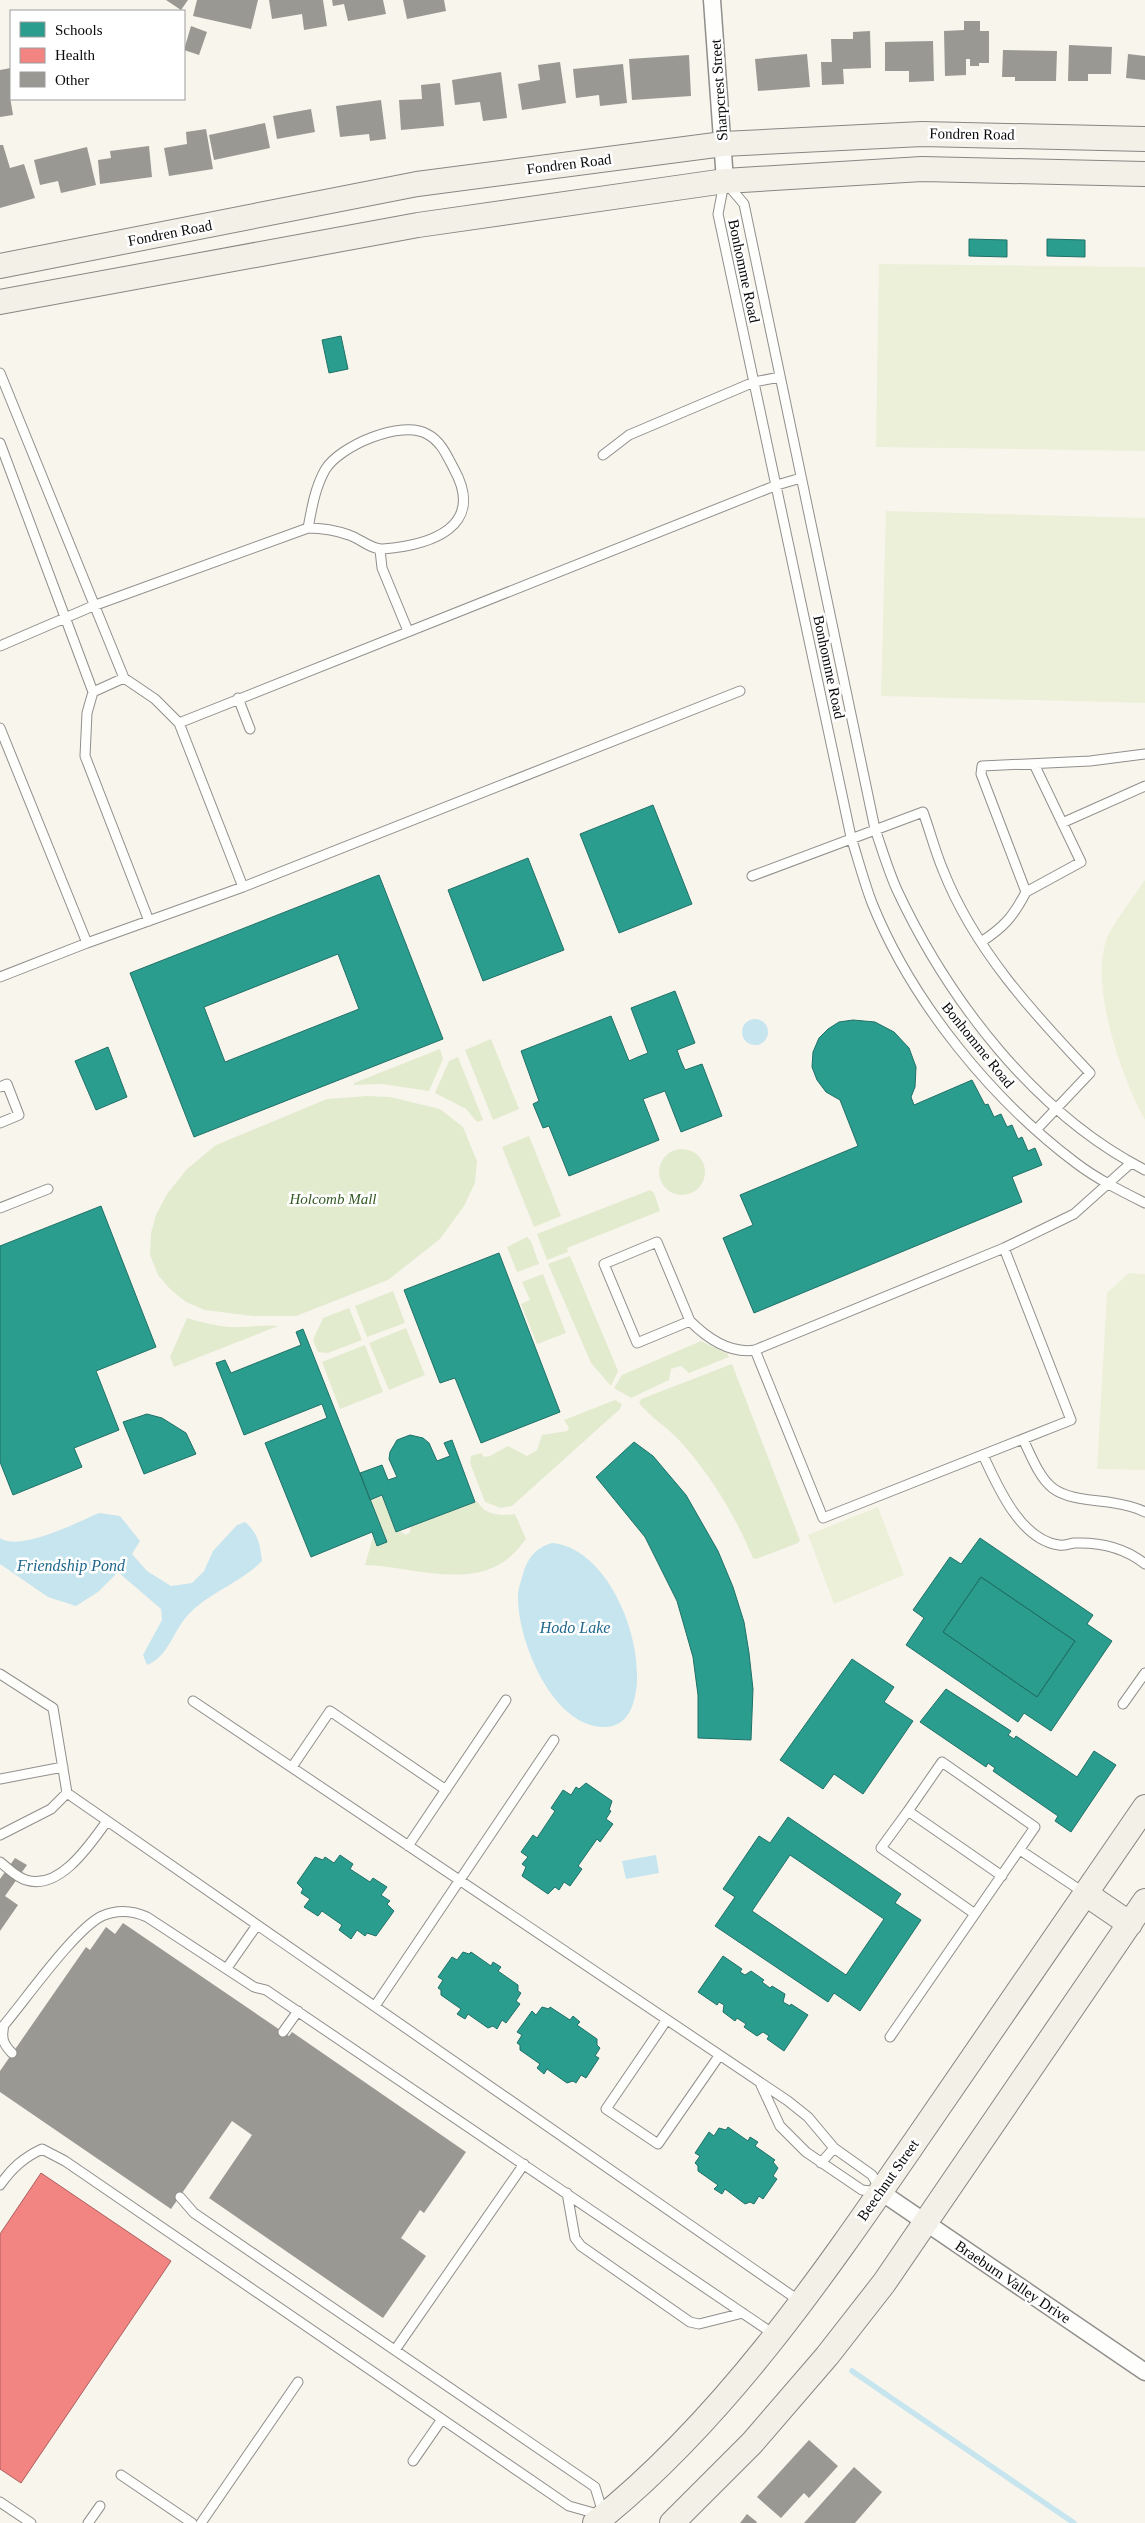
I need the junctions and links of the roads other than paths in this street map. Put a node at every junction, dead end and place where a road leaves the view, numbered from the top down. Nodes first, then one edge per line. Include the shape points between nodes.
1 (712, 0) edge
2 (1145, 139) edge
3 (723, 144) junction
4 (1145, 174) edge
5 (724, 181) junction
6 (0, 266) edge
7 (0, 302) edge
8 (0, 373) edge
9 (780, 377) junction
10 (754, 382) junction
11 (0, 443) edge
12 (603, 455) dead end
13 (801, 478) junction
14 (777, 485) junction
15 (308, 528) junction
16 (380, 550) junction
17 (93, 606) junction
18 (66, 617) junction
19 (408, 631) junction
20 (0, 646) edge
21 (124, 678) junction
22 (740, 691) dead end
23 (93, 692) junction
24 (238, 698) junction
25 (179, 723) junction
26 (0, 728) edge
27 (250, 728) dead end
28 (1144, 757) edge
29 (1034, 764) junction
30 (1145, 786) edge
31 (1062, 822) junction
32 (875, 829) junction
33 (851, 837) junction
34 (752, 876) dead end
35 (243, 888) junction
36 (1026, 892) junction
37 (149, 921) junction
38 (981, 942) junction
39 (87, 943) junction
40 (0, 978) edge
41 (0, 1087) edge
42 (1056, 1108) junction
43 (0, 1123) edge
44 (1036, 1130) junction
45 (1131, 1163) junction
46 (1145, 1170) edge
47 (1107, 1184) junction
48 (48, 1189) dead end
49 (1145, 1204) edge
50 (0, 1208) edge
51 (1004, 1248) junction
52 (690, 1321) junction
53 (755, 1350) junction
54 (1023, 1439) junction
55 (983, 1454) junction
56 (1145, 1512) edge
57 (1145, 1564) edge
58 (1145, 1673) edge
59 (0, 1674) edge
60 (506, 1700) dead end
61 (193, 1701) dead end
62 (1123, 1704) dead end
63 (554, 1740) dead end
64 (62, 1767) junction
65 (292, 1767) junction
66 (0, 1779) edge
67 (446, 1790) junction
68 (67, 1793) junction
69 (1145, 1807) edge
70 (908, 1811) junction
71 (107, 1821) junction
72 (0, 1835) edge
73 (408, 1846) junction
74 (1020, 1850) junction
75 (0, 1862) edge
76 (1002, 1876) junction
77 (459, 1881) junction
78 (1086, 1894) junction
79 (1145, 1901) edge
80 (975, 1914) junction
81 (1130, 1924) junction
82 (257, 1925) junction
83 (226, 1968) junction
84 (375, 2006) junction
85 (298, 2010) junction
86 (666, 2021) junction
87 (283, 2032) dead end
88 (890, 2037) dead end
89 (12, 2053) dead end
90 (719, 2056) junction
91 (760, 2084) junction
92 (834, 2148) junction
93 (821, 2163) junction
94 (524, 2164) junction
95 (0, 2185) edge
96 (881, 2192) junction
97 (567, 2193) junction
98 (180, 2196) dead end
99 (925, 2222) junction
100 (801, 2302) junction
101 (743, 2313) junction
102 (775, 2335) junction
103 (395, 2350) junction
104 (1145, 2372) edge
105 (298, 2382) dead end
106 (442, 2419) junction
107 (413, 2461) dead end
108 (121, 2475) dead end
109 (0, 2502) edge
110 (100, 2506) dead end
111 (603, 2521) edge
112 (31, 2523) edge
113 (88, 2523) edge
114 (192, 2523) edge
115 (201, 2523) edge
116 (672, 2523) edge

1 - 3 street, Sharpcrest Street
2 - 3 main road, Fondren Road via 922,134
3 - 5 street, Sharpcrest Street
3 - 6 main road, Fondren Road via 417,184
4 - 5 main road via 922,168
5 - 7 main road via 418,225
5 - 9 lane, Bonhomme Road via 744,204
5 - 10 lane, Bonhomme Road via 718,214
8 - 17 lane
9 - 10 lane
9 - 13 lane, Bonhomme Road
10 - 12 lane via 629,435
10 - 14 lane, Bonhomme Road
11 - 18 lane
13 - 14 lane
13 - 32 lane, Bonhomme Road
14 - 19 lane
14 - 33 lane, Bonhomme Road
15 - 16 lane via 327,528 350,535
15 - 16 lane via 315,491 326,468 341,453 376,436 411,430 426,433 440,444 460,480 464,510 448,532 410,545
15 - 17 lane
16 - 19 lane via 382,568
17 - 18 lane
17 - 21 lane
18 - 20 lane
18 - 23 lane
19 - 24 lane
21 - 23 lane
21 - 25 lane via 155,699
22 - 35 lane
23 - 37 lane via 87,713 85,756
24 - 25 lane
24 - 27 lane
25 - 35 lane
26 - 39 lane
28 - 29 lane
29 - 31 lane
29 - 36 lane via 982,766 981,774
30 - 31 lane
31 - 36 lane via 1081,862
32 - 33 lane
32 - 38 lane via 923,812 943,871
32 - 42 lane, Bonhomme Road via 896,889 935,961 988,1039
33 - 34 lane
33 - 44 lane, Bonhomme Road via 875,910 891,944 929,1007 988,1082
35 - 37 lane
36 - 38 lane via 1004,927
37 - 39 lane
38 - 42 lane via 1028,1004 1090,1073
39 - 40 lane
41 - 43 lane via 7,1084 19,1116
42 - 44 lane
42 - 45 lane, Bonhomme Road
44 - 47 lane, Bonhomme Road
45 - 46 lane, Bonhomme Road
45 - 47 lane
47 - 49 lane, Bonhomme Road
47 - 51 lane via 1074,1214
48 - 50 lane
51 - 53 lane
51 - 54 lane via 1071,1420
52 - 52 lane via 657,1242 604,1264 637,1344
52 - 53 lane via 715,1341 735,1351
53 - 55 lane via 823,1518
54 - 55 lane
54 - 56 lane via 1043,1480 1055,1491 1067,1497 1120,1504
55 - 57 lane via 1010,1508 1038,1536 1062,1546 1079,1543 1116,1547 1133,1554
58 - 62 lane
59 - 64 lane via 53,1708
60 - 67 lane
61 - 65 lane
63 - 77 lane
64 - 66 lane
64 - 68 lane
65 - 67 lane via 330,1711
65 - 73 lane
67 - 73 lane
68 - 71 lane
68 - 72 lane via 51,1808
69 - 78 main road, Beechnut Street
70 - 74 lane via 942,1762 1035,1827
70 - 76 lane
70 - 80 lane via 881,1848
71 - 75 lane via 74,1863 50,1878 27,1880
71 - 82 lane
73 - 77 lane
74 - 76 lane
74 - 78 lane
76 - 80 lane
77 - 84 lane
77 - 86 lane
78 - 81 main road
78 - 96 main road, Beechnut Street
79 - 81 main road
80 - 88 lane
81 - 99 main road
82 - 83 lane
82 - 84 lane
83 - 85 lane
83 - 89 lane via 134,1911 118,1911 103,1916 78,1937 4,2025 4,2045
84 - 100 lane
85 - 87 lane
85 - 94 lane
86 - 90 lane
86 - 90 lane via 606,2109 658,2144
90 - 91 lane
91 - 92 lane via 808,2117
91 - 93 lane via 780,2126
92 - 93 lane
92 - 96 lane via 872,2175
93 - 96 lane via 862,2190
94 - 97 lane
94 - 103 lane
95 - 106 lane via 25,2158 42,2150 65,2161
96 - 99 street, Braeburn Valley Drive
96 - 100 main road, Beechnut Street
97 - 101 lane
97 - 101 lane via 575,2238 581,2246 690,2322 699,2324
98 - 103 lane via 194,2213
99 - 104 street, Braeburn Valley Drive
99 - 116 main road via 884,2283 827,2356 752,2443
100 - 102 main road, Beechnut Street
101 - 102 lane
102 - 111 main road, Beechnut Street via 738,2382
103 - 111 lane via 595,2487
105 - 115 lane
106 - 107 lane
106 - 111 lane via 569,2506
108 - 114 lane
109 - 112 lane
110 - 113 lane

